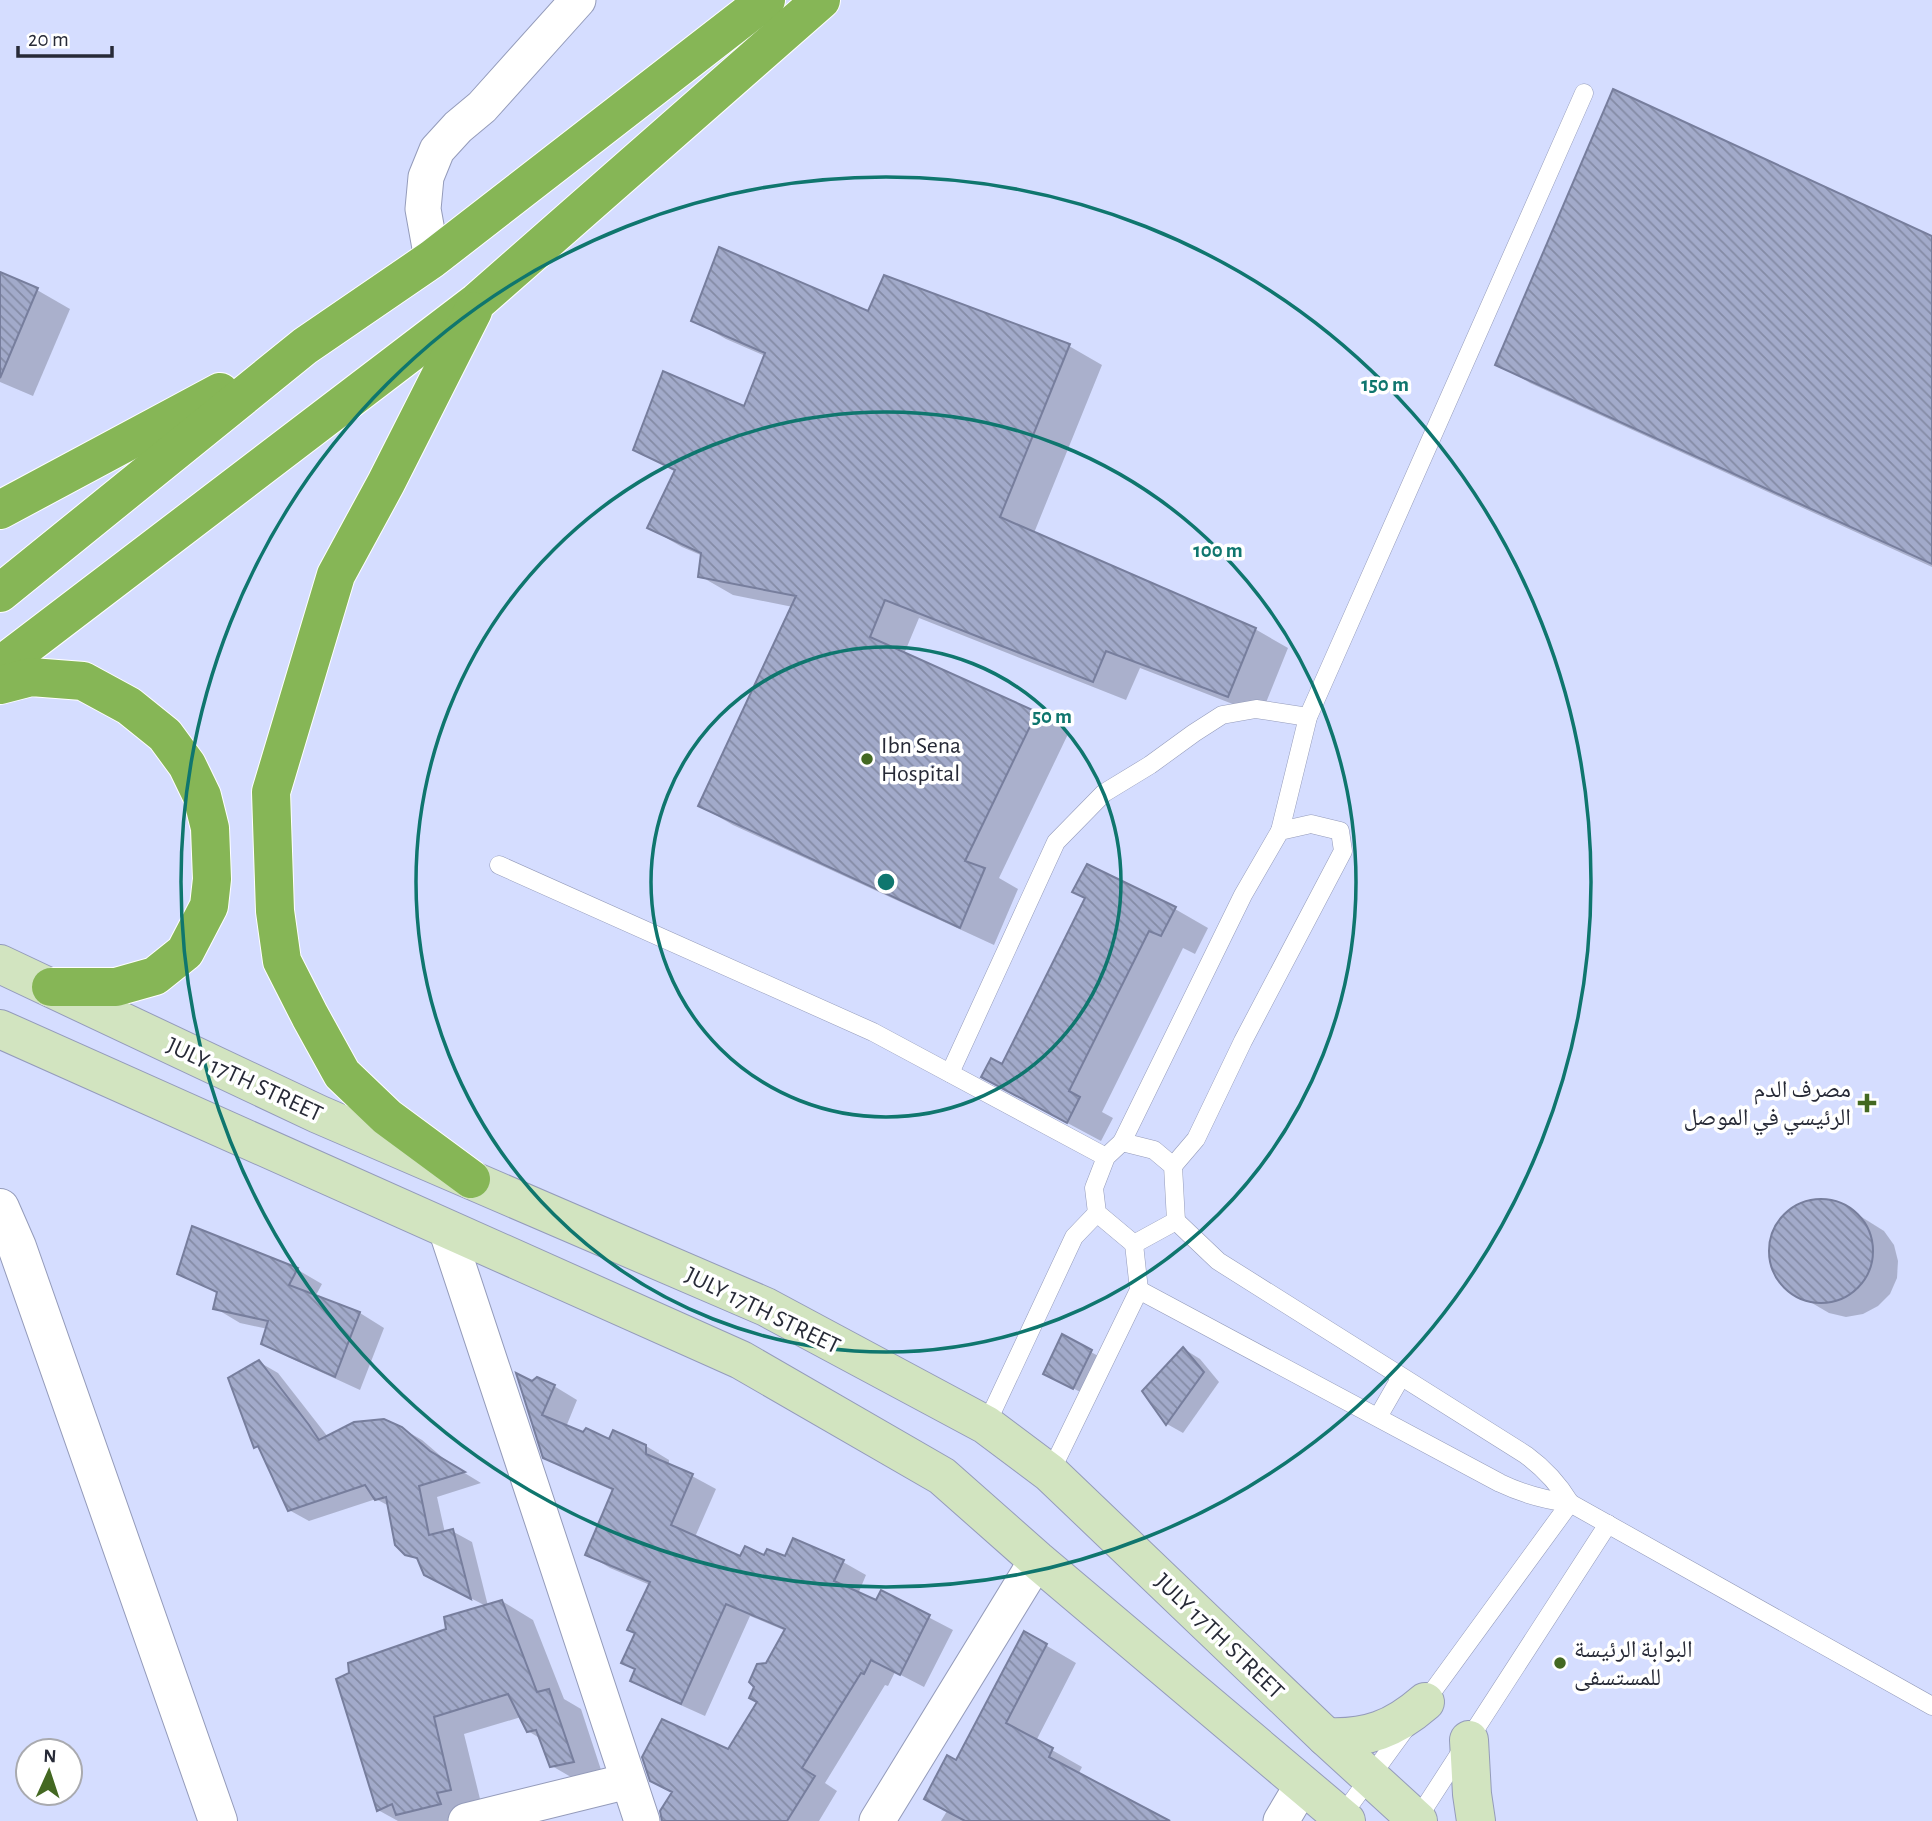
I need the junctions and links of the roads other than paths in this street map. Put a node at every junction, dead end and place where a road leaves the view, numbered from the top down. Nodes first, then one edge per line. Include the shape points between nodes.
1 (578, 0) edge
2 (766, 0) edge
3 (821, 0) edge
4 (1584, 93) dead end
5 (432, 259) junction
6 (477, 302) junction
7 (305, 346) junction
8 (0, 510) edge
9 (0, 593) edge
10 (0, 666) edge
11 (0, 685) edge
12 (1308, 717) junction
13 (1280, 831) junction
14 (499, 865) dead end
15 (0, 964) edge
16 (51, 987) junction
17 (0, 1029) edge
18 (950, 1073) junction
19 (1122, 1142) junction
20 (1106, 1157) junction
21 (1173, 1166) junction
22 (471, 1179) junction
23 (0, 1208) edge
24 (1097, 1213) junction
25 (1176, 1221) junction
26 (446, 1229) junction
27 (1134, 1244) junction
28 (1139, 1290) junction
29 (766, 1307) junction
30 (741, 1360) junction
31 (1401, 1377) junction
32 (1378, 1417) junction
33 (986, 1425) junction
34 (1050, 1473) junction
35 (1570, 1503) junction
36 (1608, 1524) junction
37 (1037, 1560) junction
38 (1425, 1702) junction
39 (1932, 1706) edge
40 (1326, 1737) junction
41 (1469, 1740) junction
42 (1370, 1778) junction
43 (628, 1781) junction
44 (1303, 1784) junction
45 (1344, 1819) edge
46 (218, 1821) edge
47 (466, 1821) edge
48 (642, 1821) edge
49 (877, 1821) edge
50 (1281, 1821) edge
51 (1417, 1821) edge
52 (1476, 1821) edge

1 - 5 street via 437,150 426,177 423,209
2 - 5 highway
3 - 6 highway
4 - 12 lane
5 - 7 highway
6 - 10 highway
6 - 22 highway via 336,575 271,792 275,911 282,961 310,1016 342,1074 387,1117
7 - 8 highway
7 - 9 highway
11 - 16 highway via 31,677 83,681 128,706 165,736 187,765 211,828 209,906 185,952 155,976 116,987
12 - 13 lane
12 - 18 lane via 1256,709 1222,715 1104,793 1056,842
13 - 19 lane via 1243,895
13 - 21 lane via 1311,824 1340,831 1343,851 1196,1139
14 - 18 lane via 873,1032
15 - 16 main road, JULY 17TH STREET
16 - 22 main road, JULY 17TH STREET via 318,1114
17 - 26 main road
18 - 20 lane
19 - 20 lane
19 - 21 lane via 1154,1150
20 - 24 lane via 1094,1188
21 - 25 lane
22 - 29 main road, JULY 17TH STREET
23 - 46 street
24 - 27 lane
24 - 33 lane via 1074,1237
25 - 27 lane
25 - 31 lane via 1218,1261
26 - 30 main road
26 - 43 street
27 - 28 lane
28 - 32 lane
28 - 34 lane
29 - 30 main road
29 - 33 main road, JULY 17TH STREET
30 - 37 main road via 942,1476
31 - 32 lane
31 - 35 lane via 1527,1455 1544,1468
32 - 35 lane via 1522,1493
33 - 34 main road, JULY 17TH STREET
34 - 40 main road, JULY 17TH STREET
35 - 36 lane
35 - 38 lane
36 - 39 lane
36 - 41 lane
37 - 44 main road
37 - 49 street
38 - 40 main road via 1380,1731
38 - 42 lane
40 - 42 main road, JULY 17TH STREET
41 - 51 lane
41 - 52 main road
42 - 45 lane
42 - 51 main road, JULY 17TH STREET
43 - 47 street
43 - 48 street
44 - 45 main road
44 - 50 street

